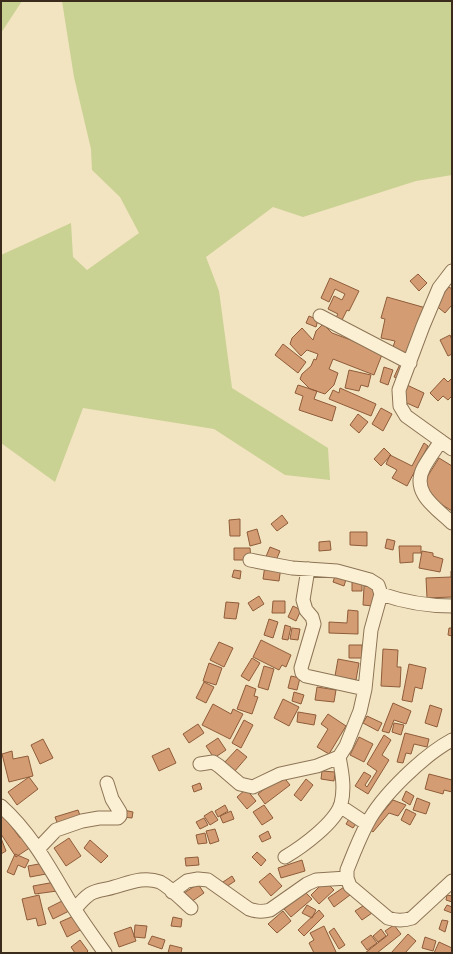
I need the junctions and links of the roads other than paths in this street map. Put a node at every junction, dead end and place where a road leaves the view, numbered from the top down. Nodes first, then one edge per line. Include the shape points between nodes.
1 (452, 271) edge
2 (320, 316) dead end
3 (410, 363) junction
4 (447, 445) edge
5 (452, 523) edge
6 (250, 560) dead end
7 (308, 569) junction
8 (381, 594) junction
9 (452, 606) edge
10 (365, 689) junction
11 (452, 740) edge
12 (339, 757) junction
13 (200, 764) dead end
14 (106, 783) dead end
15 (1, 806) edge
16 (340, 806) junction
17 (367, 824) junction
18 (38, 849) junction
19 (285, 857) dead end
20 (347, 878) junction
21 (452, 881) edge
22 (172, 892) junction
23 (191, 908) dead end
24 (75, 909) junction
25 (105, 953) edge

1 - 3 street via 439,288
2 - 3 street
3 - 4 street via 399,390 400,406 406,416
4 - 5 street via 423,468 420,486 426,498
6 - 7 street
7 - 8 street via 337,571 370,580 378,585
7 - 10 street via 303,600 314,624 301,668 302,673
8 - 9 street via 415,604
8 - 10 street via 372,630
10 - 12 street via 356,724
11 - 17 street via 401,781
12 - 13 street via 303,770 280,774 253,787 240,784 213,762
12 - 16 street via 343,784
14 - 18 street via 120,812 118,818 82,821 56,830
15 - 18 street
16 - 17 street
16 - 19 street via 312,839
17 - 20 street via 347,870
18 - 24 street
20 - 21 street via 350,886 388,918 396,921 412,918
20 - 22 street via 316,880 263,912 249,909 208,880 187,881
22 - 23 street
22 - 24 street via 159,882 138,880 89,894
24 - 25 street

